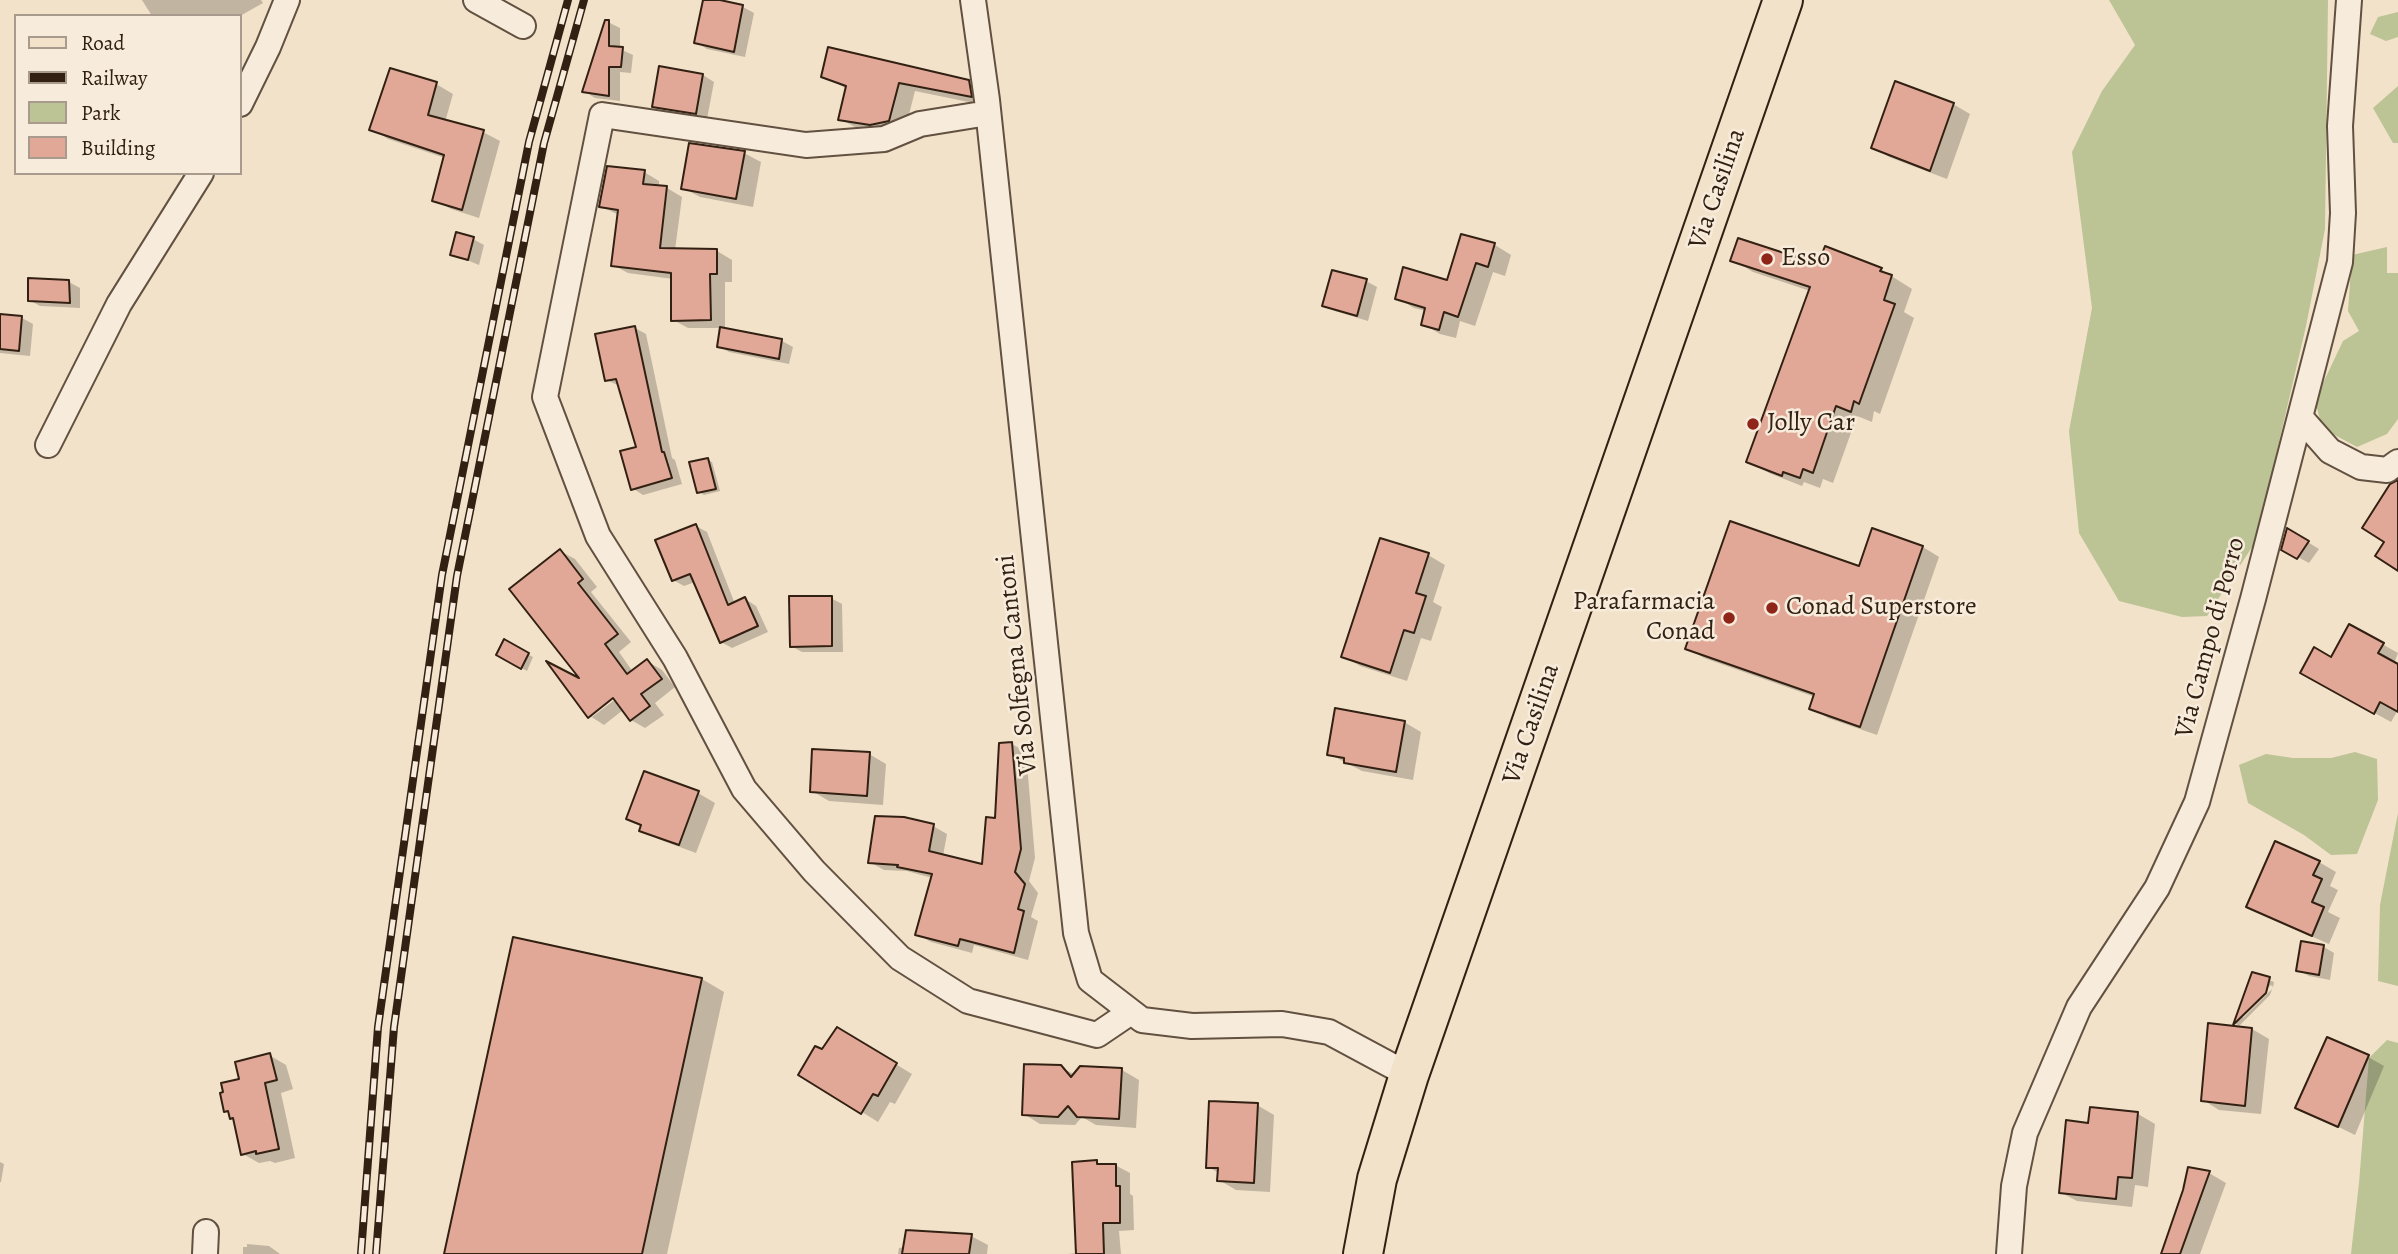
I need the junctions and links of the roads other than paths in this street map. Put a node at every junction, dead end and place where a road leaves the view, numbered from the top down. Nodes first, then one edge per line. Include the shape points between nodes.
1 (287, 0) edge
2 (476, 0) edge
3 (973, 0) edge
4 (1783, 0) edge
5 (2349, 0) edge
6 (523, 26) dead end
7 (242, 100) edge
8 (988, 113) junction
9 (200, 175) edge
10 (2300, 417) junction
11 (48, 445) dead end
12 (2398, 462) edge
13 (1131, 1012) junction
14 (1409, 1075) junction
15 (1363, 1254) edge
16 (2009, 1254) edge

1 - 7 street
2 - 6 street
3 - 8 street, Via Solfegna Cantoni
4 - 14 main road, Via Casilina
5 - 10 street, Via Campo di Porro via 2340,127 2340,262
8 - 13 street, Via Solfegna Cantoni via 1076,933 1090,980
8 - 13 street via 920,124 884,139 806,145 602,115 545,397 598,536 675,658 744,789 814,871 900,958 968,1001 1097,1035
9 - 11 street via 119,304
10 - 12 street via 2330,452 2361,467 2387,470
10 - 16 street, Via Campo di Porro via 2197,803 2157,888 2078,1007 2047,1077 2025,1133 2014,1186
13 - 14 street, Via Solfegna Cantoni via 1142,1020 1192,1026 1282,1024 1329,1032
14 - 15 main road, Via Casilina via 1377,1180

